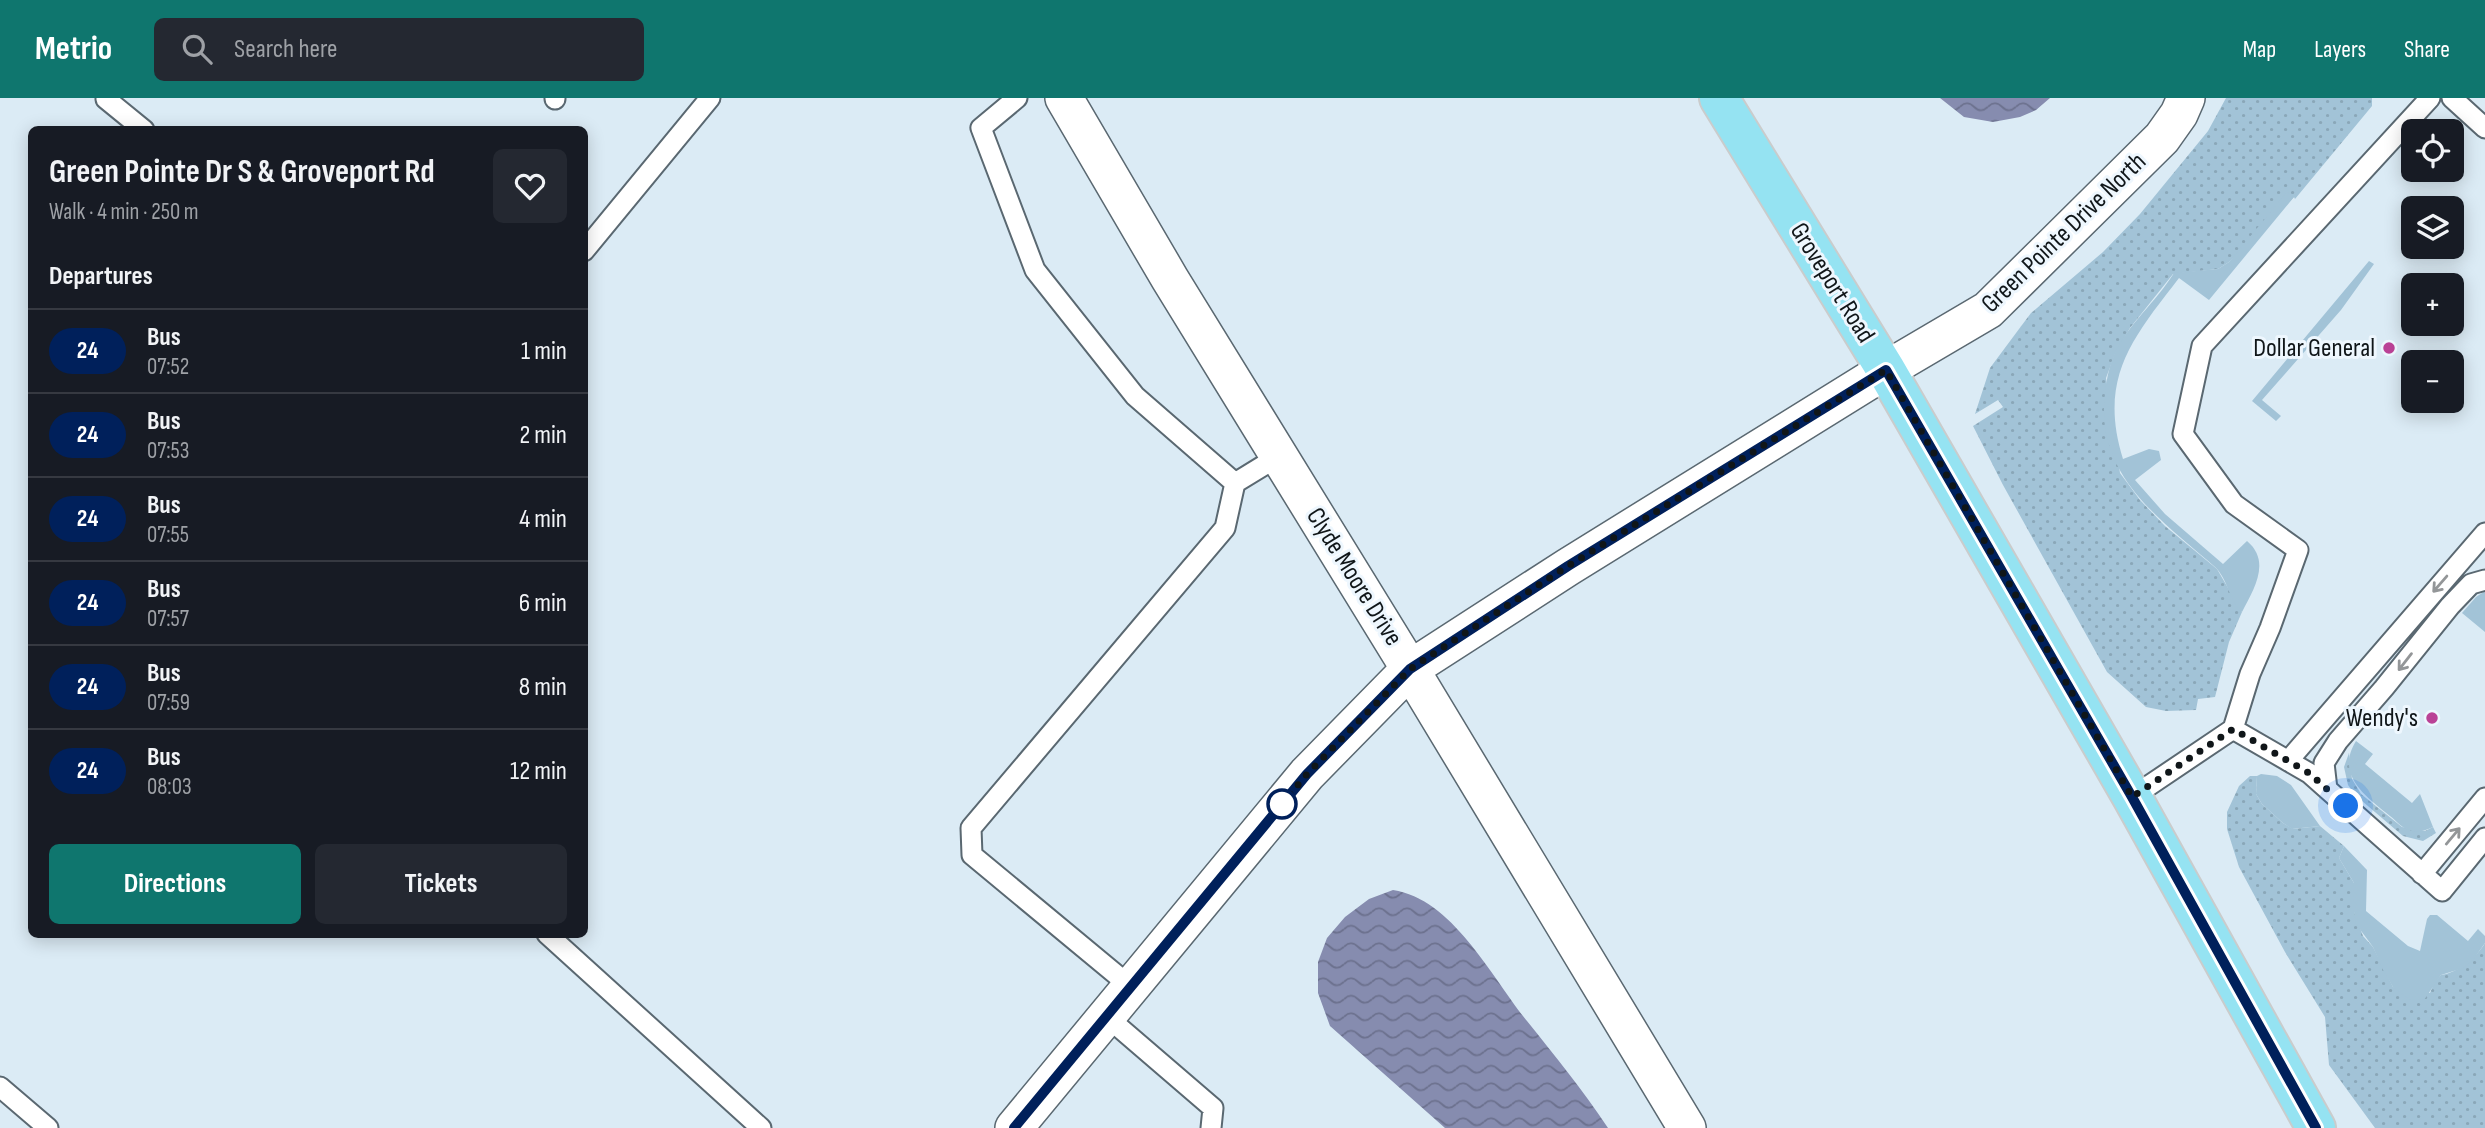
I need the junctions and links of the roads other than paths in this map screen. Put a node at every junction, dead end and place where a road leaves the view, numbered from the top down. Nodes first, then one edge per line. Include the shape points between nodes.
1 (710, 98) edge
2 (1017, 98) edge
3 (1064, 98) edge
4 (1719, 98) edge
5 (2186, 98) edge
6 (2430, 98) edge
7 (2452, 98) edge
8 (106, 99) edge
9 (139, 126) edge
10 (2485, 128) edge
11 (588, 246) edge
12 (1886, 370) junction
13 (1279, 456) junction
14 (1235, 483) junction
15 (2485, 533) edge
16 (2485, 580) edge
17 (1410, 669) junction
18 (2233, 729) junction
19 (2288, 761) junction
20 (2327, 789) junction
21 (2132, 797) junction
22 (2485, 798) edge
23 (2485, 838) edge
24 (2422, 874) junction
25 (551, 938) edge
26 (1130, 986) junction
27 (1106, 1016) junction
28 (0, 1087) edge
29 (48, 1128) edge
30 (761, 1128) edge
31 (1014, 1128) edge
32 (1211, 1128) edge
33 (1687, 1128) edge
34 (2316, 1128) edge

1 - 11 lane
2 - 14 lane via 981,128 1035,270 1135,396
3 - 13 street, Clyde Moore Drive
4 - 12 main road, Groveport Road
5 - 12 street, Green Pointe Drive North via 2162,138 1988,310
6 - 18 lane via 2202,346 2182,434 2234,504 2298,550
7 - 10 lane
8 - 9 lane
12 - 17 street, Green Pointe Drive North
12 - 21 main road, Groveport Road
13 - 14 lane
13 - 17 street, Clyde Moore Drive
14 - 26 lane via 1225,528 971,828 972,855
15 -> 19 lane
16 -> 20 lane via 2471,584 2449,606 2338,741 2324,763
17 - 26 street, Green Pointe Drive North via 1307,774
17 - 33 street, Clyde Moore Drive
18 - 19 lane
18 - 21 lane
19 - 20 lane
20 - 24 lane
21 - 34 main road, Groveport Road
24 -> 22 lane
23 - 24 lane via 2442,891
25 - 30 lane
26 - 27 street, Green Pointe Drive North
27 - 31 street, Green Pointe Drive North
27 - 32 lane via 1213,1108
28 - 29 lane

